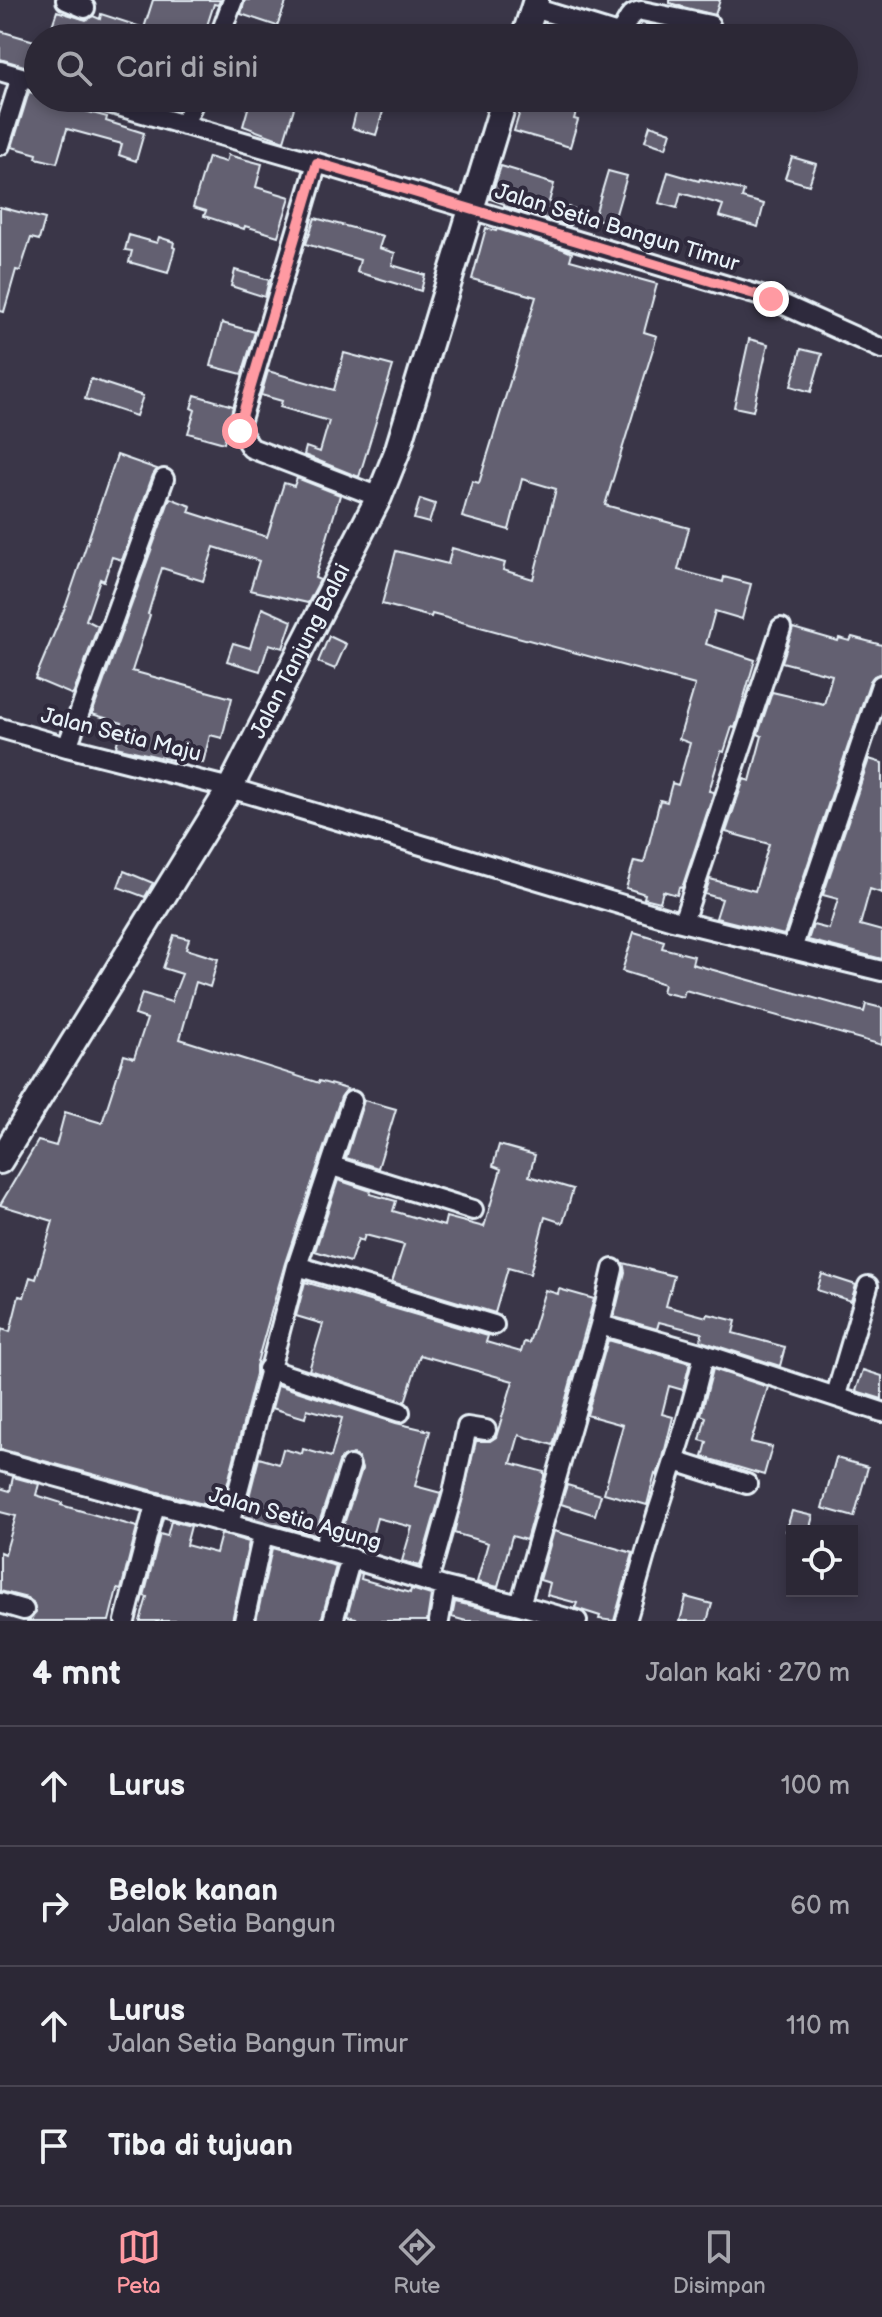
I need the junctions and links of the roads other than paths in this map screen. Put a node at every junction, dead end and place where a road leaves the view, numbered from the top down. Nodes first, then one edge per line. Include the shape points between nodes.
1 (66, 0) edge
2 (233, 0) edge
3 (535, 4) edge
4 (85, 8) dead end
5 (224, 24) edge
6 (529, 24) edge
7 (590, 24) edge
8 (624, 24) edge
9 (705, 24) edge
10 (0, 71) edge
11 (24, 78) edge
12 (24, 93) edge
13 (139, 112) edge
14 (189, 112) edge
15 (501, 112) edge
16 (184, 125) junction
17 (0, 145) edge
18 (317, 163) junction
19 (470, 209) junction
20 (882, 349) edge
21 (164, 479) dead end
22 (379, 497) junction
23 (781, 628) dead end
24 (881, 685) edge
25 (0, 728) edge
26 (67, 747) junction
27 (230, 788) junction
28 (683, 922) junction
29 (792, 949) junction
30 (882, 971) edge
31 (352, 1101) dead end
32 (0, 1161) edge
33 (332, 1166) junction
34 (473, 1210) dead end
35 (297, 1266) junction
36 (613, 1269) dead end
37 (868, 1286) dead end
38 (494, 1325) dead end
39 (600, 1325) junction
40 (704, 1354) junction
41 (268, 1369) junction
42 (836, 1395) junction
43 (400, 1412) dead end
44 (882, 1412) edge
45 (486, 1430) dead end
46 (0, 1461) edge
47 (675, 1461) junction
48 (350, 1466) dead end
49 (747, 1484) dead end
50 (155, 1505) junction
51 (229, 1525) junction
52 (263, 1534) junction
53 (323, 1550) junction
54 (351, 1558) junction
55 (436, 1584) junction
56 (0, 1603) edge
57 (24, 1610) dead end
58 (527, 1611) edge
59 (125, 1621) edge
60 (244, 1621) edge
61 (333, 1621) edge
62 (439, 1621) edge
63 (577, 1621) edge
64 (626, 1621) edge

1 - 4 street
2 - 5 street
3 - 6 street
3 - 7 street
8 - 9 street via 642,11
10 - 11 street
12 - 17 street
13 - 16 street, Jalan Setia Bangun Timur
14 - 16 street
15 - 19 street, Jalan Tanjung Balai
16 - 18 street, Jalan Setia Bangun Timur
18 - 19 street, Jalan Setia Bangun Timur
18 - 22 street via 240,431 251,448
19 - 20 street, Jalan Setia Bangun Timur via 771,299
19 - 22 street, Jalan Tanjung Balai
21 - 26 street
22 - 27 street, Jalan Tanjung Balai
23 - 28 street
24 - 29 street
25 - 26 street, Jalan Setia Maju
26 - 27 street, Jalan Setia Maju
27 - 28 street, Jalan Setia Maju
27 - 32 street, Jalan Tanjung Balai
28 - 29 street, Jalan Setia Maju
29 - 30 street, Jalan Setia Maju
31 - 33 street
33 - 34 street
33 - 35 street
35 - 38 street
35 - 41 street
36 - 39 street
37 - 42 street
39 - 40 street
39 - 58 street
40 - 42 street
40 - 47 street
41 - 43 street
41 - 51 street
42 - 44 street
45 - 55 street via 467,1427
46 - 50 street, Jalan Setia Agung
47 - 49 street
47 - 64 street
48 - 53 street
50 - 51 street, Jalan Setia Agung
50 - 59 street
51 - 52 street, Jalan Setia Agung
52 - 53 street, Jalan Setia Agung
52 - 60 street
53 - 54 street, Jalan Setia Agung
54 - 55 street, Jalan Setia Agung
54 - 61 street
55 - 58 street, Jalan Setia Agung
55 - 62 street
56 - 57 street
58 - 63 street, Jalan Setia Agung

